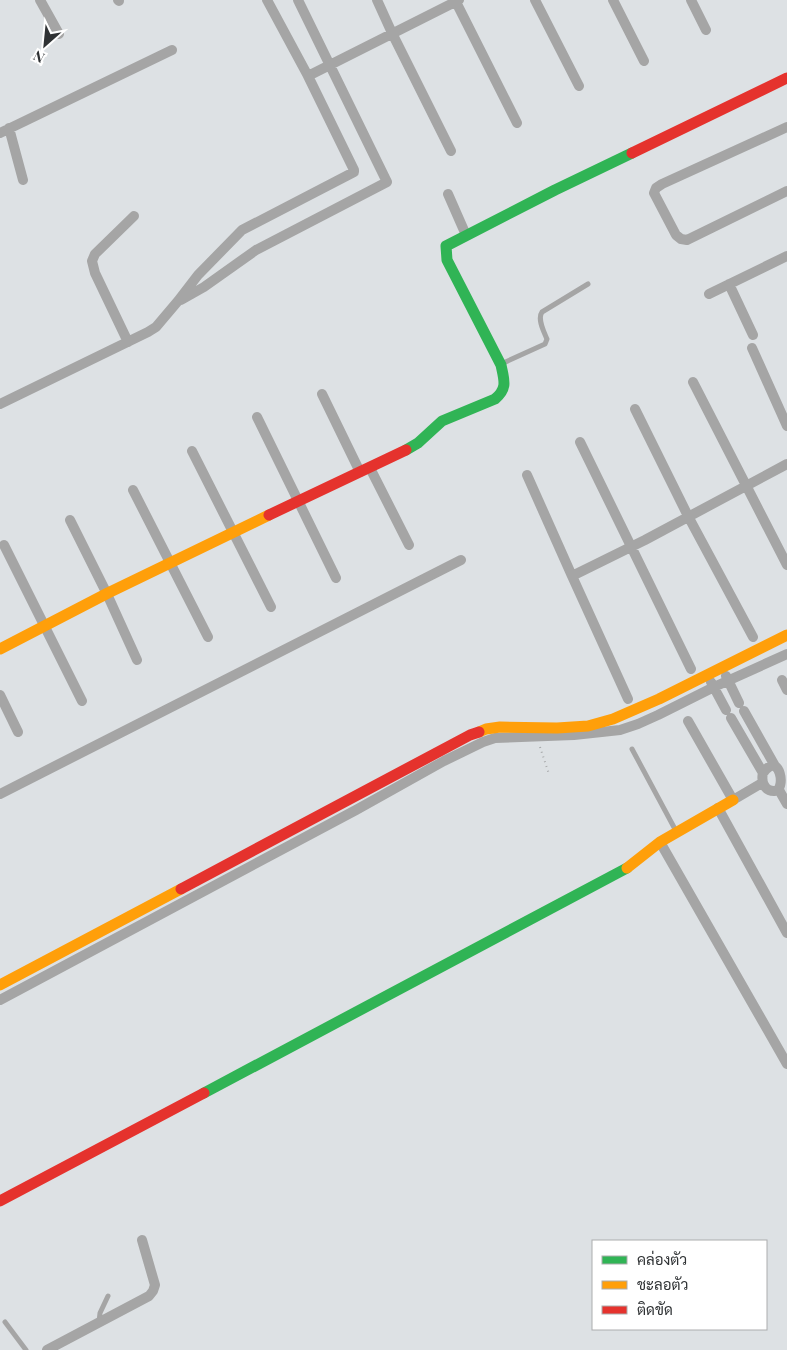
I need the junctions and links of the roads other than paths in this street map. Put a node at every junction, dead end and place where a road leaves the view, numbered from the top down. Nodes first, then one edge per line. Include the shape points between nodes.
1 (40, 0) edge
2 (267, 0) edge
3 (298, 0) edge
4 (377, 0) edge
5 (535, 0) edge
6 (614, 0) edge
7 (691, 0) edge
8 (456, 1) edge
9 (706, 30) dead end
10 (392, 33) junction
11 (59, 34) dead end
12 (172, 50) dead end
13 (644, 61) dead end
14 (330, 65) junction
15 (308, 76) junction
16 (787, 78) edge
17 (580, 86) dead end
18 (517, 123) dead end
19 (787, 127) edge
20 (5, 131) edge
21 (451, 151) dead end
22 (23, 180) dead end
23 (787, 191) edge
24 (448, 194) dead end
25 (134, 216) dead end
26 (466, 235) junction
27 (787, 256) edge
28 (588, 284) dead end
29 (729, 284) junction
30 (709, 294) dead end
31 (178, 301) junction
32 (753, 335) dead end
33 (128, 342) junction
34 (752, 348) dead end
35 (501, 365) junction
36 (694, 382) dead end
37 (322, 394) dead end
38 (0, 404) edge
39 (635, 409) dead end
40 (257, 417) dead end
41 (787, 426) edge
42 (580, 442) dead end
43 (192, 451) dead end
44 (787, 464) edge
45 (365, 470) junction
46 (527, 474) dead end
47 (746, 486) junction
48 (133, 490) dead end
49 (297, 501) junction
50 (688, 516) junction
51 (70, 520) dead end
52 (233, 533) junction
53 (409, 544) dead end
54 (4, 545) dead end
55 (630, 547) junction
56 (461, 560) dead end
57 (171, 563) junction
58 (787, 565) edge
59 (572, 576) junction
60 (336, 578) dead end
61 (107, 594) junction
62 (271, 607) dead end
63 (45, 627) junction
64 (787, 635) edge
65 (208, 637) dead end
66 (753, 637) dead end
67 (0, 649) edge
68 (787, 654) edge
69 (137, 660) dead end
70 (722, 668) junction
71 (691, 670) dead end
72 (708, 675) junction
73 (728, 680) junction
74 (782, 680) dead end
75 (714, 687) junction
76 (787, 690) edge
77 (0, 695) edge
78 (82, 701) dead end
79 (631, 706) junction
80 (688, 721) dead end
81 (638, 724) junction
82 (588, 730) junction
83 (18, 732) dead end
84 (559, 732) junction
85 (632, 749) dead end
86 (782, 769) edge
87 (762, 778) junction
88 (779, 790) junction
89 (0, 794) edge
90 (733, 800) junction
91 (787, 804) edge
92 (718, 808) junction
93 (676, 832) junction
94 (660, 842) junction
95 (787, 933) edge
96 (0, 985) edge
97 (0, 1000) edge
98 (787, 1064) edge
99 (0, 1200) edge
100 (142, 1240) dead end
101 (108, 1296) dead end
102 (5, 1322) dead end
103 (99, 1322) junction
104 (26, 1350) edge
105 (47, 1350) edge

1 - 11 street
2 - 15 street
3 - 14 street
4 - 10 street
5 - 17 street
6 - 13 street
7 - 9 street
8 - 10 street
8 - 18 street
10 - 14 street
10 - 21 street
12 - 20 street
14 - 15 street
14 - 31 street via 387,183 256,250 204,287
15 - 31 street via 354,172 242,230 198,275
16 - 26 street
19 - 23 street via 662,184 654,193 676,235 687,240
20 - 22 street
24 - 26 street
25 - 33 street via 95,254 92,261
26 - 35 street via 446,246 447,260
27 - 29 street
28 - 35 lane via 542,312 540,319 547,339 544,344
29 - 30 street
29 - 32 street
31 - 33 street via 156,327
33 - 38 street
34 - 41 street
35 - 45 street via 504,387 495,398 442,421 418,443
36 - 47 street
37 - 45 street
39 - 50 street
40 - 49 street
42 - 55 street
43 - 52 street
44 - 47 street
45 - 49 street
45 - 53 street
46 - 59 street
47 - 50 street
47 - 58 street
48 - 57 street
49 - 52 street
49 - 60 street
50 - 55 street
50 - 66 street
51 - 61 street
52 - 57 street
52 - 62 street
54 - 63 street
55 - 59 street
55 - 71 street
56 - 89 street
57 - 61 street
57 - 65 street
59 - 79 street
61 - 63 street
61 - 69 street
63 - 67 street
63 - 78 street
64 - 70 street
68 - 73 street
70 - 72 street
70 - 73 street
72 - 75 street
72 - 79 street
73 - 75 street
73 - 86 street
74 - 76 street
75 - 81 street
75 - 87 street
77 - 83 street
79 - 81 street
79 - 82 street via 614,719
80 - 90 street
81 - 82 street via 620,730
82 - 84 street
84 - 96 street via 500,727 470,735
84 - 97 street via 483,742
85 - 93 lane
86 - 87 street via 768,768
86 - 88 street via 786,782
87 - 88 street via 769,790
87 - 90 street
88 - 91 street
90 - 92 street
92 - 93 street
92 - 95 street
93 - 94 street
94 - 98 street
94 - 99 street via 631,866
100 - 103 street via 155,1285 153,1291
101 - 103 lane
102 - 104 lane
103 - 105 street

